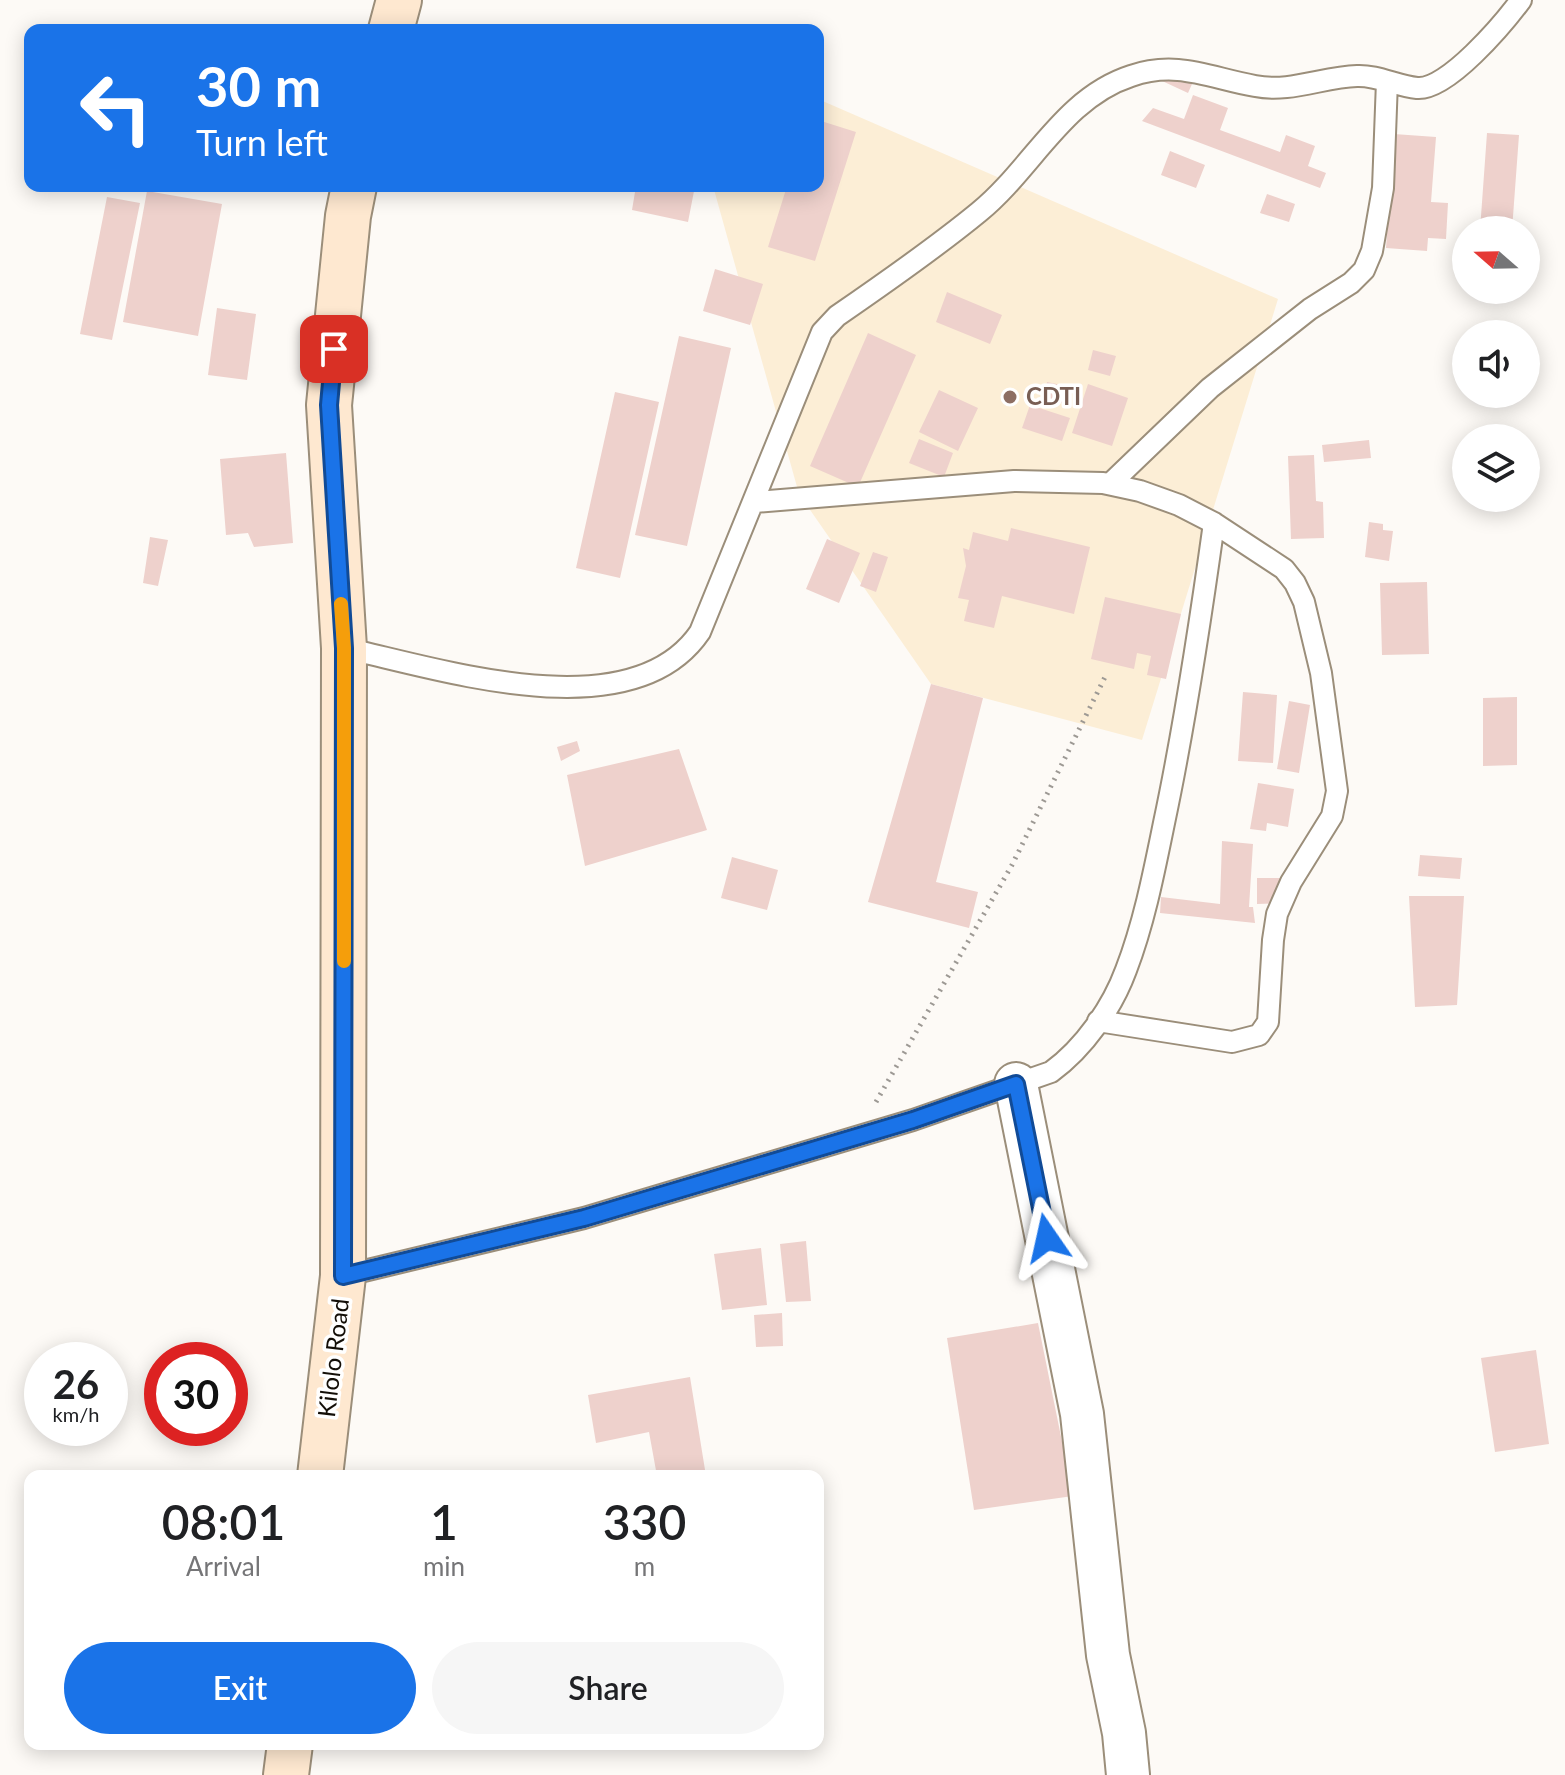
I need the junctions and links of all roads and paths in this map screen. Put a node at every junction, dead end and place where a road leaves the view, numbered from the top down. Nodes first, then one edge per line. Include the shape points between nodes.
1 (399, 0) edge
2 (1521, 0) edge
3 (393, 24) edge
4 (1387, 81) junction
5 (353, 192) edge
6 (1110, 484) junction
7 (755, 502) junction
8 (1214, 523) junction
9 (344, 648) junction
10 (1106, 675) dead end
11 (1098, 1021) junction
12 (1016, 1084) junction
13 (855, 1138) junction
14 (343, 1276) junction
15 (321, 1470) edge
16 (289, 1750) edge
17 (286, 1775) edge
18 (1128, 1775) edge

1 - 3 main road
2 - 4 lane via 1503,25 1432,86
4 - 6 lane via 1383,188 1364,270 1210,388
4 - 7 lane via 1359,76 1279,89 1168,67 1105,85 1069,114 981,210 822,332
5 - 9 main road, Kilolo Road via 329,405
6 - 7 lane via 1014,481
6 - 8 lane via 1179,505
7 - 9 lane via 700,632 676,660 643,677 533,686
8 - 11 lane via 1179,754 1151,886 1125,972
8 - 11 lane via 1284,569 1304,602 1321,673 1335,807 1277,914 1268,1022 1259,1035 1232,1042
9 - 14 main road, Kilolo Road
10 - 13 path via 1012,865
11 - 12 lane via 1068,1060
12 - 13 lane
12 - 18 street via 1082,1414 1108,1655
13 - 14 lane via 584,1218
14 - 15 main road, Kilolo Road
16 - 17 main road

